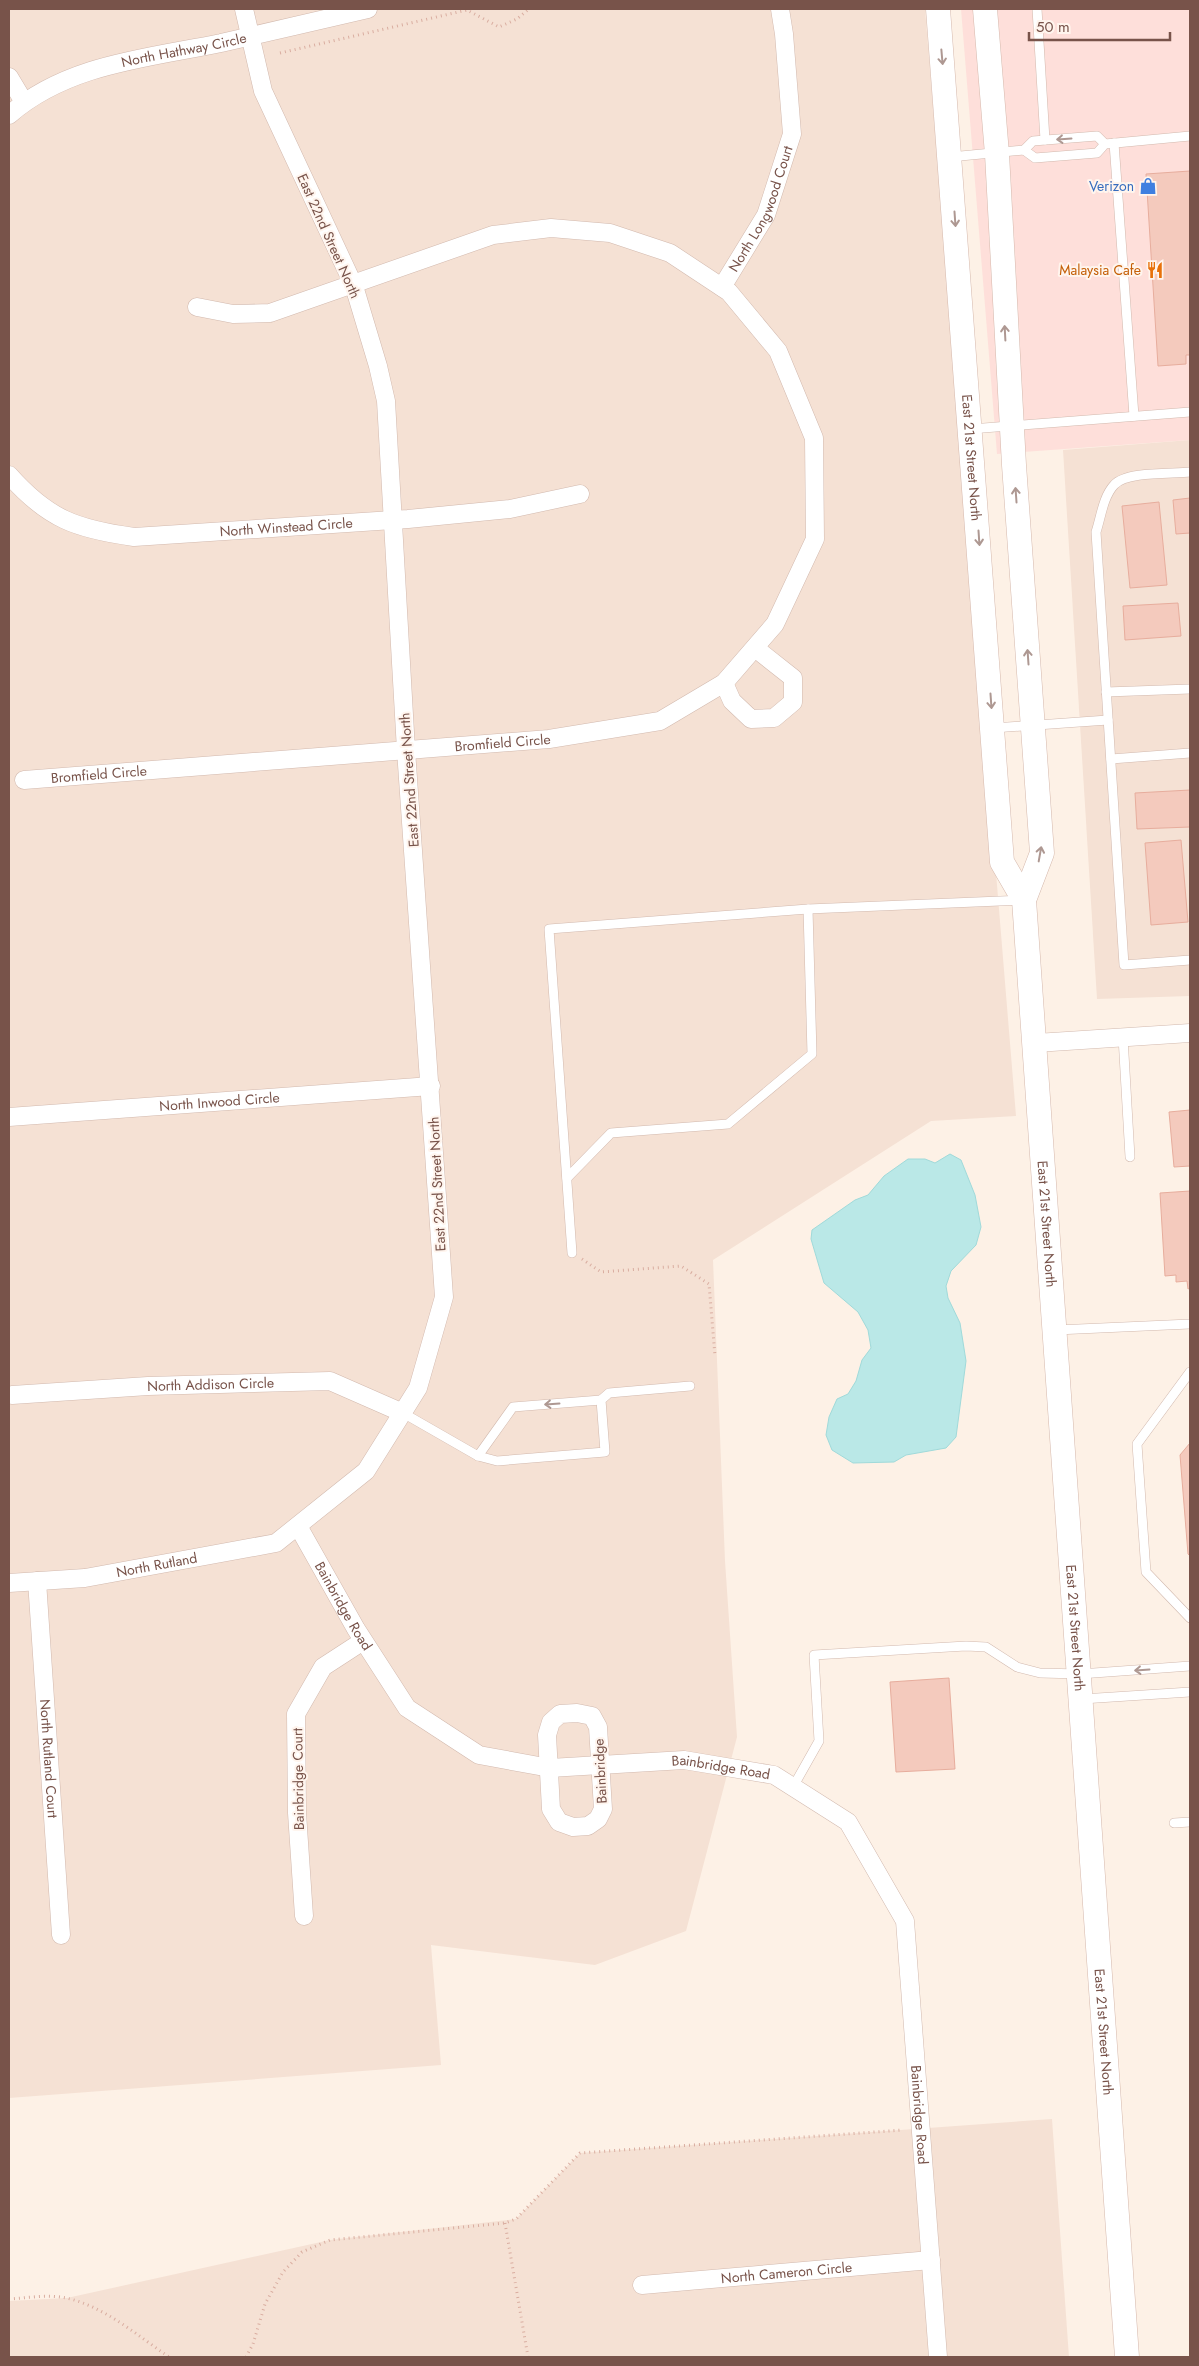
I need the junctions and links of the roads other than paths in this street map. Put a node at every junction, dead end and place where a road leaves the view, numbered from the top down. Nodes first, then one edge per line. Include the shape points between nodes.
1 (244, 9) edge
2 (368, 9) edge
3 (780, 9) edge
4 (938, 9) edge
5 (985, 9) edge
6 (1037, 9) edge
7 (251, 36) junction
8 (9, 77) edge
9 (24, 102) junction
10 (9, 115) edge
11 (1190, 136) edge
12 (1045, 140) junction
13 (1110, 143) junction
14 (1024, 150) junction
15 (997, 154) junction
16 (950, 156) junction
17 (354, 286) junction
18 (722, 288) junction
19 (197, 307) dead end
20 (1190, 412) edge
21 (1134, 416) junction
22 (1012, 427) junction
23 (971, 429) junction
24 (1190, 472) edge
25 (9, 475) edge
26 (580, 494) dead end
27 (394, 520) junction
28 (755, 648) junction
29 (724, 683) junction
30 (1190, 689) edge
31 (1106, 692) junction
32 (1108, 720) junction
33 (1033, 726) junction
34 (993, 728) junction
35 (406, 750) junction
36 (1190, 753) edge
37 (1111, 759) junction
38 (24, 780) dead end
39 (1024, 900) junction
40 (808, 908) junction
41 (1190, 960) edge
42 (1190, 1033) edge
43 (1123, 1037) junction
44 (1036, 1043) junction
45 (431, 1086) junction
46 (9, 1117) edge
47 (1130, 1157) dead end
48 (567, 1178) junction
49 (572, 1253) road end
50 (1190, 1324) edge
51 (1056, 1330) junction
52 (1190, 1372) edge
53 (690, 1386) dead end
54 (12, 1394) dead end
55 (601, 1400) junction
56 (402, 1413) junction
57 (478, 1456) junction
58 (298, 1526) junction
59 (37, 1581) junction
60 (9, 1583) edge
61 (1190, 1618) edge
62 (363, 1641) junction
63 (1190, 1666) edge
64 (1080, 1674) junction
65 (1190, 1692) edge
66 (1081, 1699) junction
67 (600, 1764) junction
68 (550, 1768) junction
69 (793, 1787) junction
70 (1190, 1822) edge
71 (1174, 1823) dead end
72 (304, 1916) dead end
73 (61, 1936) dead end
74 (931, 2260) junction
75 (642, 2285) dead end
76 (938, 2357) edge
77 (1127, 2357) edge

1 - 7 street, East 22nd Street North
2 - 7 street, North Hathway Circle
3 - 18 street, North Longwood Court via 792,134 766,214
4 -> 16 main road, East 21st Street North
5 - 15 main road, East 21st Street North
6 - 12 lane
7 - 9 street, North Hathway Circle via 94,69 52,85
7 - 17 street, East 22nd Street North via 263,91
8 - 9 street
9 - 10 street, North Hathway Circle
11 - 13 lane
13 -> 12 lane via 1097,136
12 - 14 lane via 1033,141
13 - 14 lane via 1097,153 1035,158
13 - 21 lane
14 - 15 lane
15 - 16 lane
22 -> 15 main road, East 21st Street North
16 -> 23 main road, East 21st Street North
17 - 18 street, Bromfield Circle via 493,235 551,228 610,233 670,253
17 - 19 street, Bromfield Circle via 270,313 233,314
17 - 27 street, East 22nd Street North via 386,401
18 - 28 street, Bromfield Circle via 729,292 778,351 814,438 815,538 775,624
20 - 21 lane
21 - 22 lane
22 - 23 lane
33 -> 22 main road, East 21st Street North
23 -> 34 main road, East 21st Street North
24 - 31 lane via 1125,477 1114,484 1105,501 1096,532
25 - 27 street, North Winstead Circle via 42,509 74,524 134,537
26 - 27 street, North Winstead Circle via 510,509
27 - 35 street, East 22nd Street North
28 - 29 street, Bromfield Circle
28 - 29 street via 793,678 793,702 774,718 751,719 732,701
29 - 35 street, Bromfield Circle via 660,721 549,739
30 - 31 lane
31 - 32 lane
32 - 33 lane
32 - 37 lane
33 - 34 lane
39 -> 33 main road, East 21st Street North via 1042,853
34 - 39 main road, East 21st Street North via 1002,862
35 - 38 street, Bromfield Circle
35 - 45 street, East 22nd Street North
36 - 37 lane
37 - 41 lane via 1124,965
39 - 40 lane
39 - 44 main road, East 21st Street North
40 - 48 lane via 812,1054 728,1124 611,1133
40 - 48 lane via 549,929
42 - 43 street
43 - 44 street
43 - 47 lane
44 - 51 main road, East 21st Street North
45 - 46 street, North Inwood Circle
45 - 56 street, East 22nd Street North via 444,1297 418,1388
48 - 49 lane
50 - 51 lane
51 - 64 main road, East 21st Street North
52 - 61 lane via 1137,1444 1146,1572
53 - 55 lane via 609,1393
54 - 56 street, North Addison Circle via 330,1381
55 -> 57 lane via 513,1407
55 - 57 lane via 605,1452 497,1461
56 - 57 lane
56 - 58 street, East 22nd Street North via 366,1470
58 - 59 street, North Rutland via 276,1544 86,1578
58 - 62 street, Bainbridge Road
59 - 60 street, North Rutland
59 - 73 street, North Rutland Court
62 - 68 street, Bainbridge Road via 407,1708 479,1755
62 - 72 street, Bainbridge Court via 324,1667 296,1714 297,1813
63 -> 64 lane
64 - 66 main road, East 21st Street North
64 - 69 lane via 1040,1673 1017,1667 986,1647 814,1655 819,1742
65 - 66 lane
66 - 77 main road, East 21st Street North
67 - 68 street, Bainbridge Road
67 - 68 street, Bainbridge via 598,1727 592,1716 577,1712 560,1714 551,1722 547,1735
67 - 68 street, Bainbridge via 603,1809 588,1826 573,1827 560,1822 551,1809
67 - 69 street, Bainbridge Road via 684,1760 774,1775
69 - 74 street, Bainbridge Road via 848,1822 904,1921
70 - 71 lane
74 - 75 street, North Cameron Circle
74 - 76 street, Bainbridge Road

